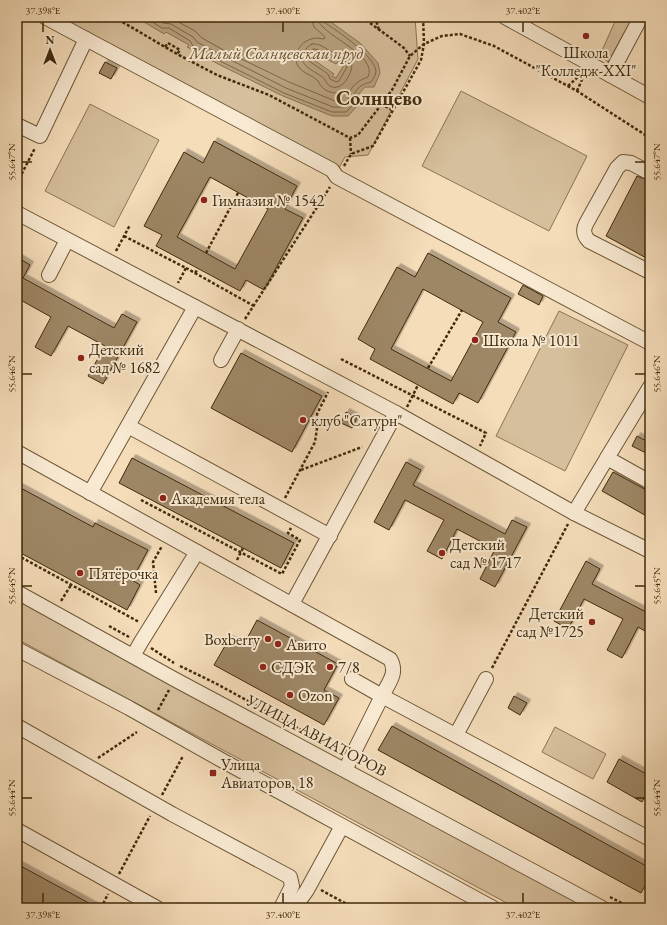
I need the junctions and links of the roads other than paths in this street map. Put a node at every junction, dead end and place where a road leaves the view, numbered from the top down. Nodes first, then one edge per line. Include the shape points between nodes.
1 (45, 17) edge
2 (505, 17) edge
3 (641, 17) edge
4 (86, 39) junction
5 (610, 75) junction
6 (650, 97) edge
7 (17, 125) edge
8 (650, 173) edge
9 (17, 213) edge
10 (67, 240) junction
11 (650, 272) edge
12 (49, 274) dead end
13 (195, 307) junction
14 (238, 329) junction
15 (650, 343) edge
16 (221, 360) dead end
17 (650, 387) edge
18 (396, 413) junction
19 (128, 426) junction
20 (17, 452) edge
21 (607, 458) junction
22 (650, 482) edge
23 (90, 493) junction
24 (574, 513) junction
25 (330, 536) junction
26 (650, 551) edge
27 (197, 552) junction
28 (17, 592) edge
29 (292, 604) junction
30 (17, 649) edge
31 (134, 656) junction
32 (352, 679) dead end
33 (486, 679) road end
34 (382, 696) junction
35 (17, 726) edge
36 (456, 736) junction
37 (345, 770) junction
38 (342, 826) junction
39 (17, 830) edge
40 (650, 839) edge
41 (158, 908) edge
42 (281, 908) edge
43 (294, 908) edge
44 (493, 908) edge
45 (602, 908) edge

1 - 4 street
2 - 5 street
3 - 5 street
4 - 7 street via 40,136
4 - 15 street via 332,170 337,177
5 - 6 street
8 - 11 street via 631,163 623,162 590,216 584,233 589,241
9 - 10 street
10 - 12 street
10 - 13 street
13 - 14 street
13 - 19 street
14 - 16 street
14 - 18 street
17 - 21 street
18 - 24 street
18 - 25 street
19 - 23 street
19 - 25 street
20 - 23 street
21 - 22 street
21 - 24 street
23 - 27 street
24 - 26 street
25 - 29 street
27 - 29 street
27 - 31 street
28 - 31 street, УЛИЦА АВИАТОРОВ
29 - 34 street via 390,658 394,672
30 - 38 street
31 - 37 street, УЛИЦА АВИАТОРОВ
32 - 34 street
33 - 36 street
34 - 36 street
34 - 37 street
35 - 42 street via 290,877 292,886
36 - 40 street
37 - 45 street, УЛИЦА АВИАТОРОВ
38 - 43 street via 307,890
38 - 44 street
39 - 41 street

